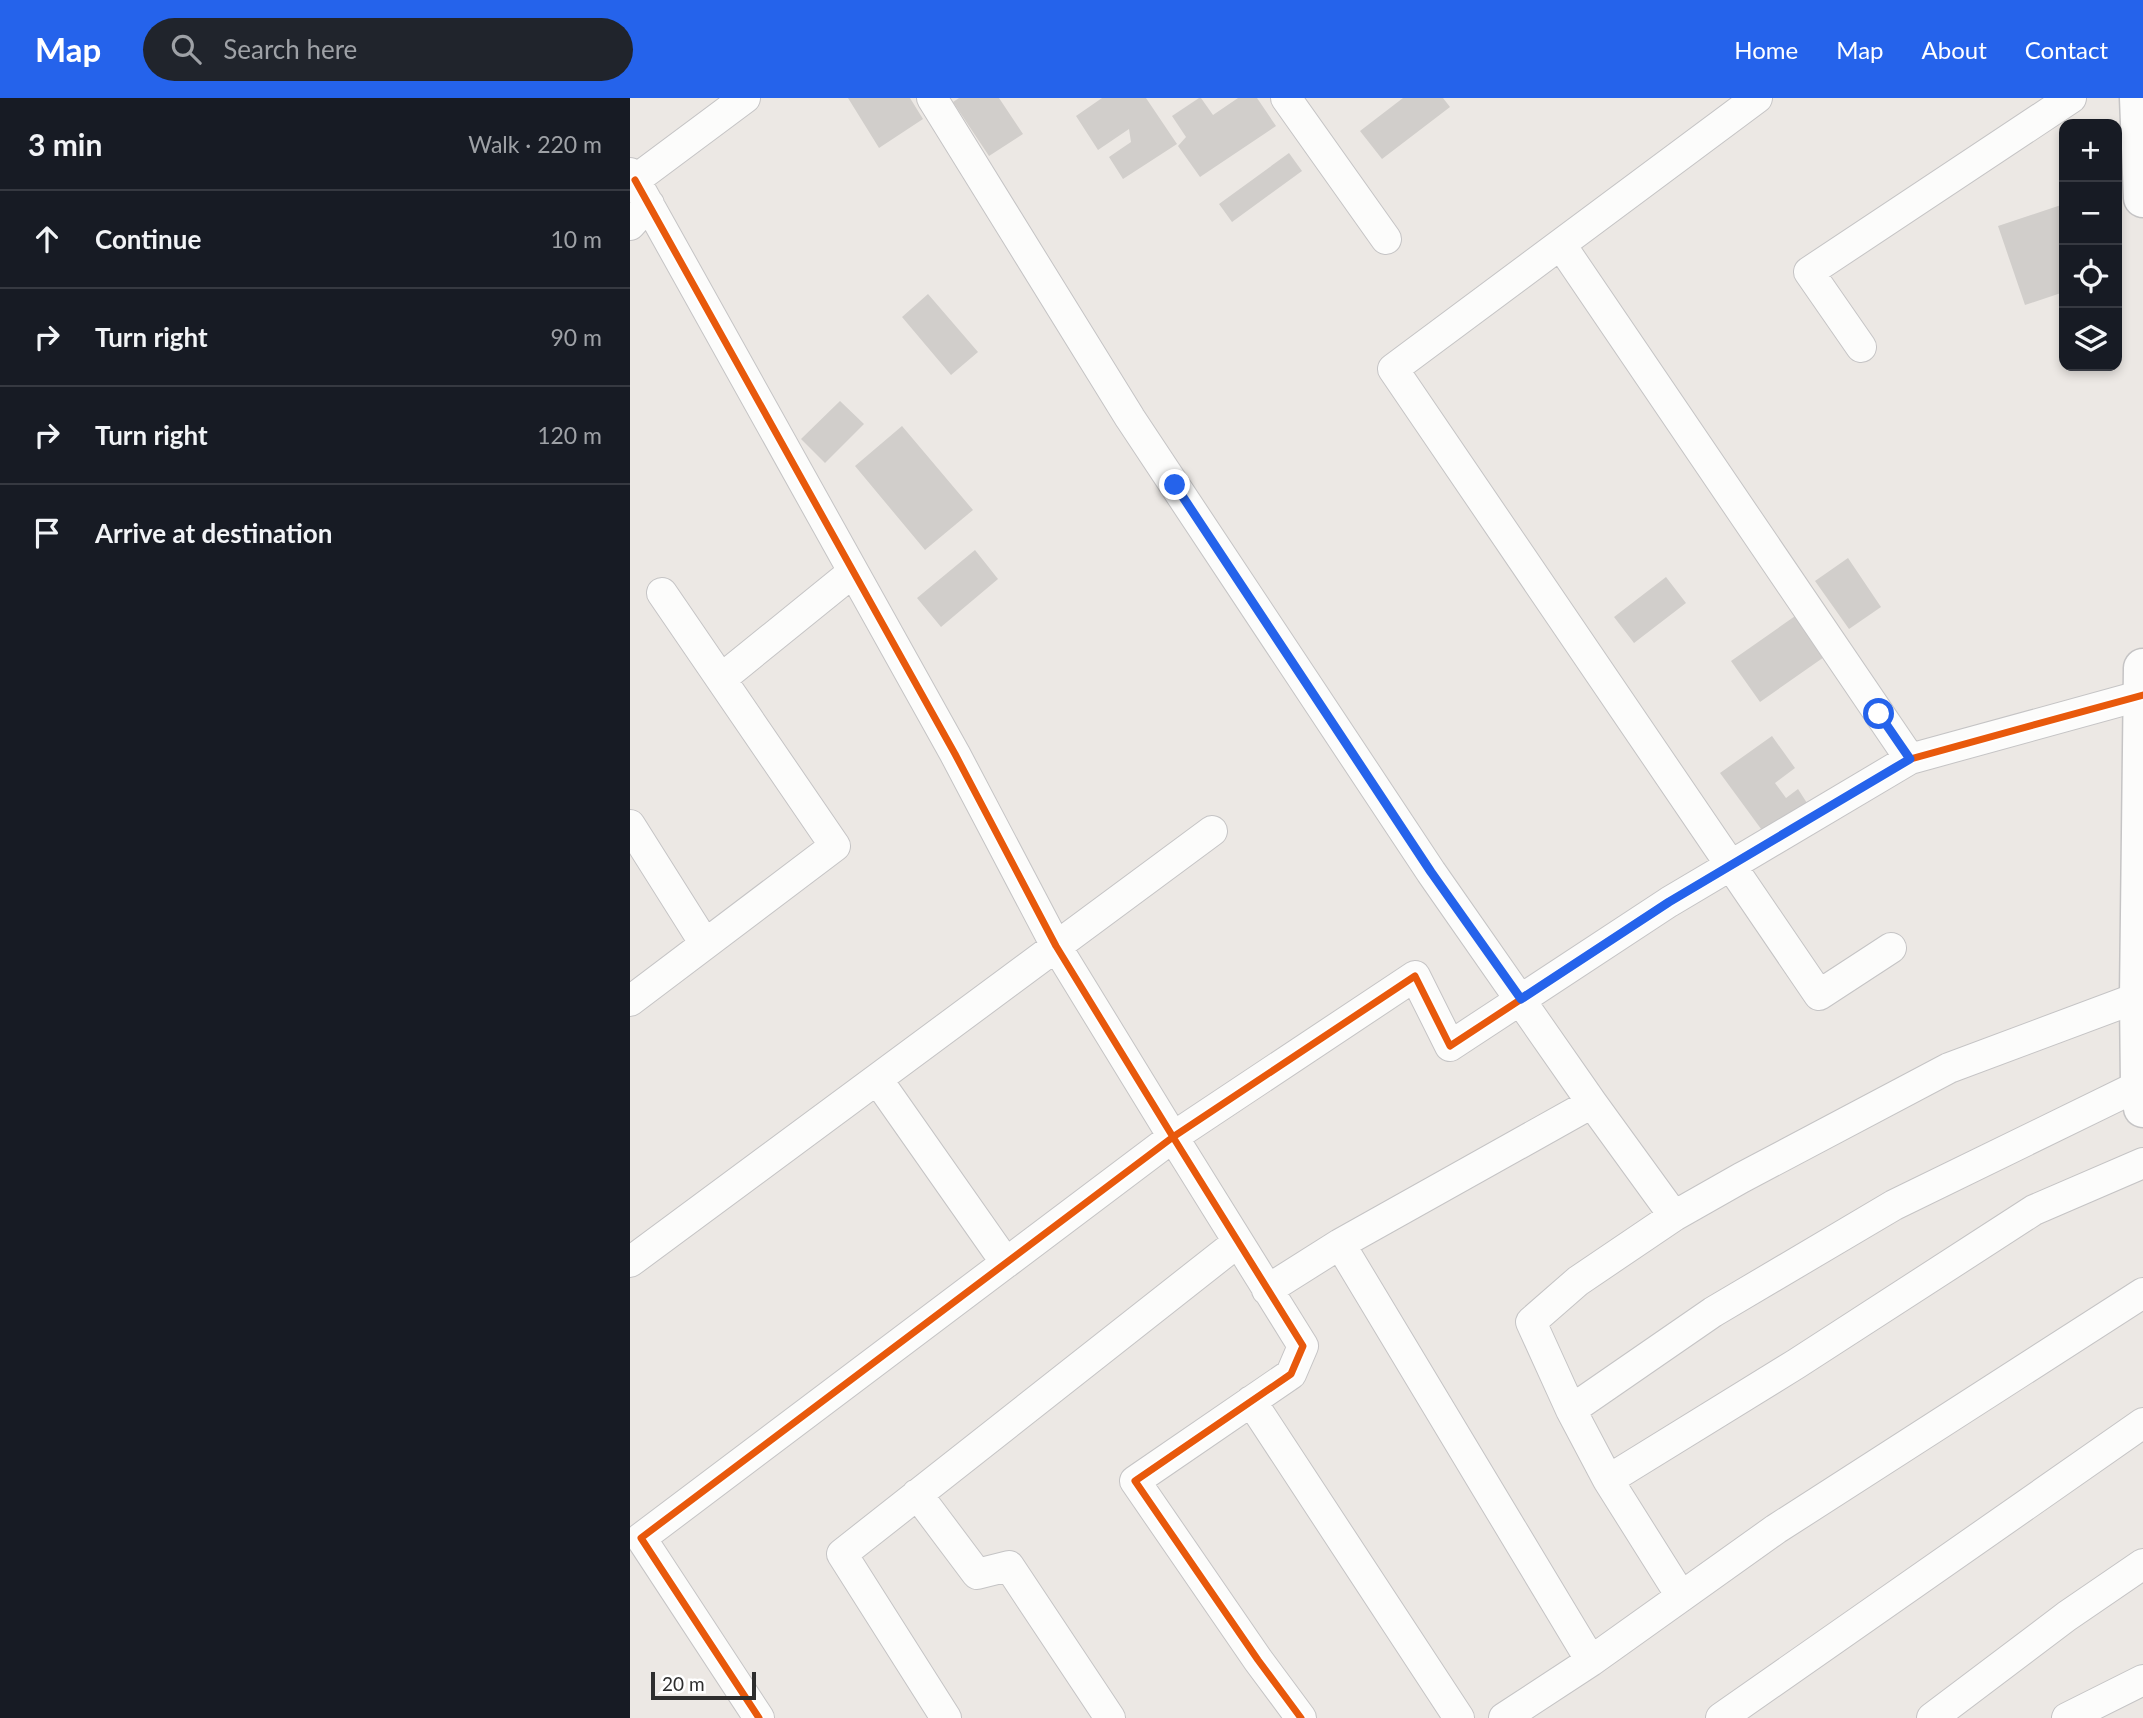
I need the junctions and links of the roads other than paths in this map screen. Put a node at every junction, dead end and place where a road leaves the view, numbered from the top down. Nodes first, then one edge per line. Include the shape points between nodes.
1 (745, 98) edge
2 (932, 98) edge
3 (1286, 98) edge
4 (1757, 98) edge
5 (2071, 98) edge
6 (2139, 98) edge
7 (636, 196) edge
8 (2143, 198) edge
9 (1386, 239) dead end
10 (1560, 245) junction
11 (1861, 346) dead end
12 (853, 572) junction
13 (662, 593) dead end
14 (2143, 668) edge
15 (721, 679) junction
16 (2143, 695) edge
17 (1910, 759) junction
18 (630, 825) edge
19 (1212, 831) dead end
20 (1732, 865) junction
21 (705, 944) junction
22 (1056, 946) junction
23 (1891, 948) dead end
24 (2139, 997) junction
25 (1521, 999) junction
26 (630, 1001) edge
27 (877, 1079) junction
28 (2141, 1097) edge
29 (1592, 1102) junction
30 (1173, 1138) junction
31 (2143, 1163) edge
32 (1674, 1216) junction
33 (1238, 1242) junction
34 (1340, 1244) junction
35 (630, 1262) edge
36 (1006, 1263) junction
37 (1268, 1290) junction
38 (2143, 1293) edge
39 (1251, 1401) junction
40 (1571, 1410) junction
41 (2143, 1423) edge
42 (1608, 1480) junction
43 (917, 1494) junction
44 (635, 1542) edge
45 (2143, 1564) edge
46 (1681, 1596) junction
47 (1591, 1661) junction
48 (2143, 1680) edge
49 (759, 1718) edge
50 (946, 1718) edge
51 (1110, 1718) edge
52 (1301, 1718) edge
53 (1459, 1718) edge
54 (1504, 1718) edge
55 (1721, 1718) edge
56 (1932, 1718) edge
57 (2067, 1718) edge

1 - 7 street
2 - 25 street via 1130,418 1431,872
3 - 9 street
4 - 10 street
5 - 11 street via 1809,272
6 - 8 main road
7 - 12 street
10 - 17 street
10 - 20 street via 1393,369
12 - 15 street
12 - 22 street
13 - 15 street
14 - 16 main road
15 - 21 street via 835,846
16 - 17 street
16 - 24 main road
17 - 20 street
18 - 21 street
19 - 22 street
20 - 23 street via 1819,995
20 - 25 street
21 - 26 street
22 - 27 street
22 - 30 street
24 - 28 main road
24 - 32 street via 1949,1068
25 - 29 street
25 - 30 street via 1450,1046 1415,976
27 - 35 street
27 - 36 street
28 - 40 street via 1894,1205 1713,1312
29 - 32 street
29 - 34 street
30 - 33 street
30 - 36 street
31 - 42 street via 2034,1210
32 - 40 street via 1578,1281 1531,1322
33 - 37 street
33 - 43 street
34 - 37 street
34 - 47 street
36 - 44 street
37 - 39 street via 1303,1346 1291,1374
38 - 46 street via 1776,1529
39 - 52 street via 1135,1481
39 - 53 street
40 - 42 street
41 - 55 street
42 - 46 street
43 - 50 street via 842,1554
43 - 51 street via 977,1574 1009,1566
44 - 49 street
45 - 56 street
46 - 47 street
47 - 54 street
48 - 57 street

